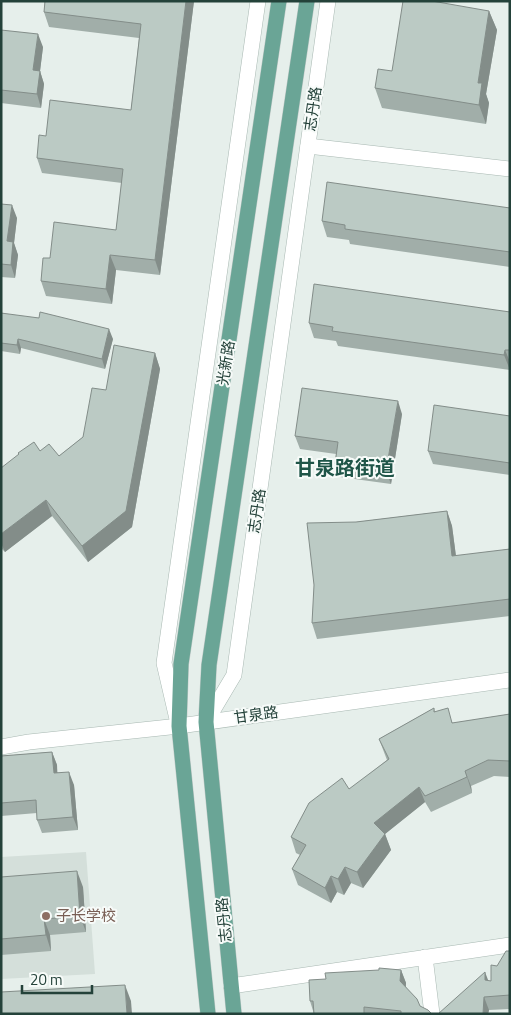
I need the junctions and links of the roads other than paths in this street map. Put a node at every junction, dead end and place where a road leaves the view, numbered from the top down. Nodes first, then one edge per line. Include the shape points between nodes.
1 (258, 1) edge
2 (279, 1) edge
3 (307, 1) edge
4 (328, 1) edge
5 (308, 146) junction
6 (510, 169) edge
7 (510, 680) edge
8 (206, 722) junction
9 (179, 726) junction
10 (1, 747) edge
11 (510, 945) edge
12 (425, 958) junction
13 (231, 986) junction
14 (208, 1014) edge
15 (234, 1014) edge
16 (432, 1014) edge

1 - 9 street, 志丹路 via 164,663
2 - 9 main road, 光新路 via 181,664
3 - 8 main road, 光新路 via 208,665
4 - 5 street, 志丹路
5 - 6 street
5 - 8 street, 志丹路 via 234,674
7 - 8 street, 甘泉路
8 - 9 street, 甘泉路
8 - 13 main road, 志丹路
9 - 10 street, 甘泉路
9 - 14 main road, 志丹路
11 - 12 street
12 - 13 street
12 - 16 street
13 - 15 main road, 志丹路

